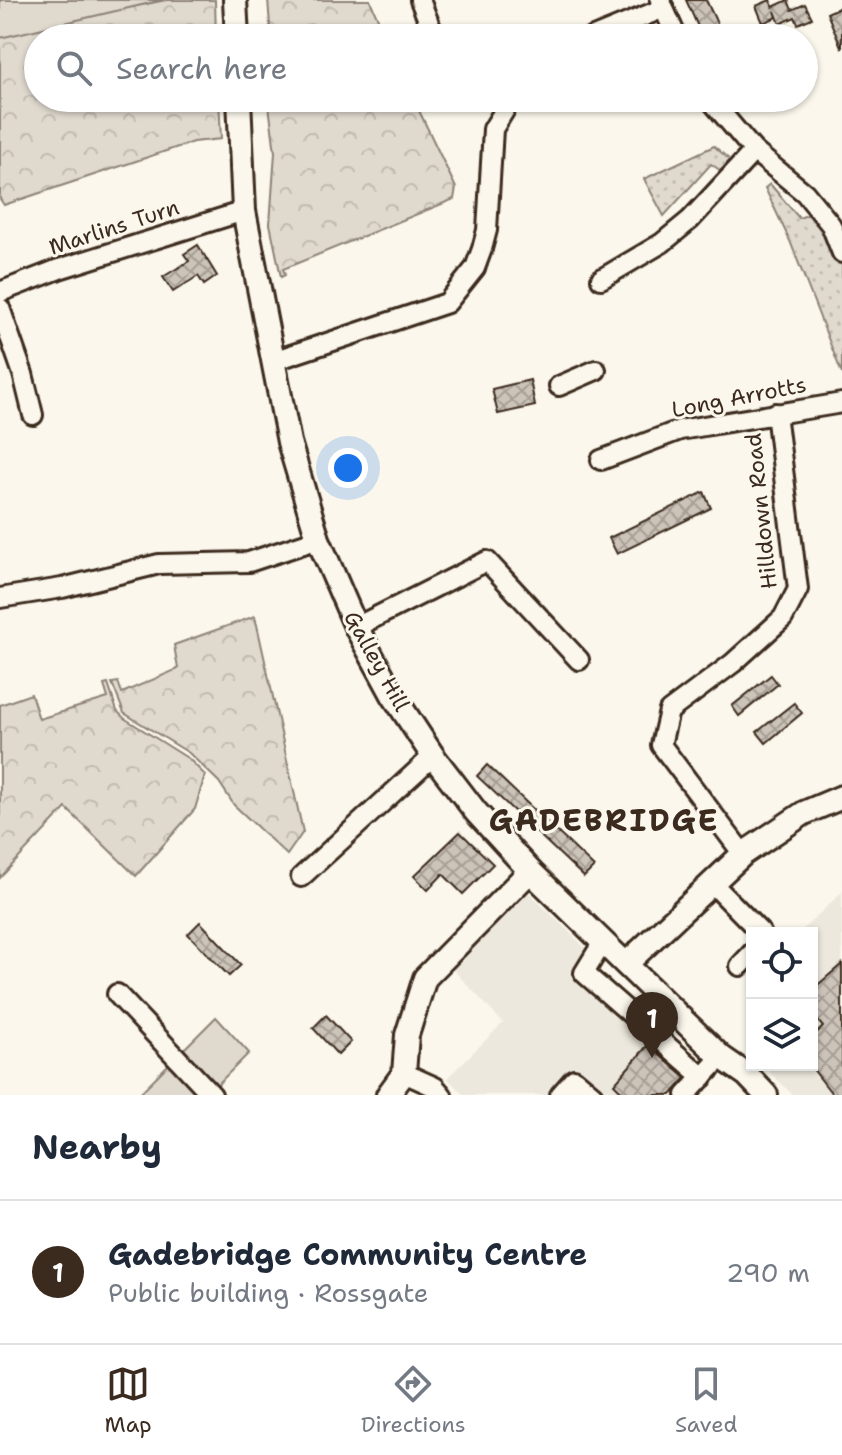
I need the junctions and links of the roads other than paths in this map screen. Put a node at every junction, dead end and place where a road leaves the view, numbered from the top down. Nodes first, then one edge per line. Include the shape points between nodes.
1 (235, 0) edge
2 (420, 0) edge
3 (662, 4) edge
4 (236, 24) edge
5 (429, 24) edge
6 (620, 24) edge
7 (671, 24) edge
8 (240, 112) edge
9 (503, 112) edge
10 (721, 112) edge
11 (754, 151) junction
12 (244, 211) junction
13 (836, 223) edge
14 (842, 253) edge
15 (601, 279) dead end
16 (0, 292) edge
17 (0, 308) edge
18 (273, 361) junction
19 (596, 370) dead end
20 (559, 386) dead end
21 (842, 403) edge
22 (776, 413) junction
23 (33, 415) dead end
24 (601, 460) dead end
25 (318, 539) junction
26 (0, 598) edge
27 (356, 627) junction
28 (579, 660) dead end
29 (433, 756) junction
30 (842, 797) edge
31 (743, 854) junction
32 (530, 871) junction
33 (301, 877) dead end
34 (711, 882) junction
35 (755, 927) edge
36 (603, 942) junction
37 (626, 964) junction
38 (117, 994) dead end
39 (721, 1057) junction
40 (404, 1073) junction
41 (703, 1077) junction
42 (212, 1095) edge
43 (388, 1095) edge
44 (442, 1095) edge
45 (560, 1095) edge
46 (593, 1095) edge
47 (686, 1095) edge
48 (766, 1095) edge

1 - 4 street
2 - 5 street
3 - 6 street
3 - 7 street
8 - 12 street, Galley Hill
9 - 18 street via 493,129 482,249 475,268 447,303
10 - 11 street
11 - 13 street
11 - 15 street via 681,228
12 - 16 street, Marlins Turn
12 - 18 street, Galley Hill
13 - 14 street
17 - 23 street
18 - 25 street, Galley Hill via 289,442
19 - 20 street
21 - 22 street, Long Arrotts
22 - 24 street, Long Arrotts via 680,430
22 - 31 street, Hilldown Road via 798,589 783,618 669,711 661,745
25 - 26 street via 249,562 159,564
25 - 27 street, Galley Hill
27 - 28 street via 487,561
27 - 29 street, Galley Hill
29 - 32 street, Galley Hill
29 - 33 street
30 - 31 street via 804,813
31 - 34 street
32 - 36 street, Galley Hill
32 - 40 street via 425,978 407,1035
34 - 35 street
34 - 37 street
36 - 37 street, Galley Hill
36 - 41 street via 584,973
37 - 39 street, Galley Hill
38 - 42 street
39 - 41 street
39 - 48 street, Galley Hill
40 - 43 street
40 - 44 street
41 - 47 street
45 - 46 street via 574,1079

